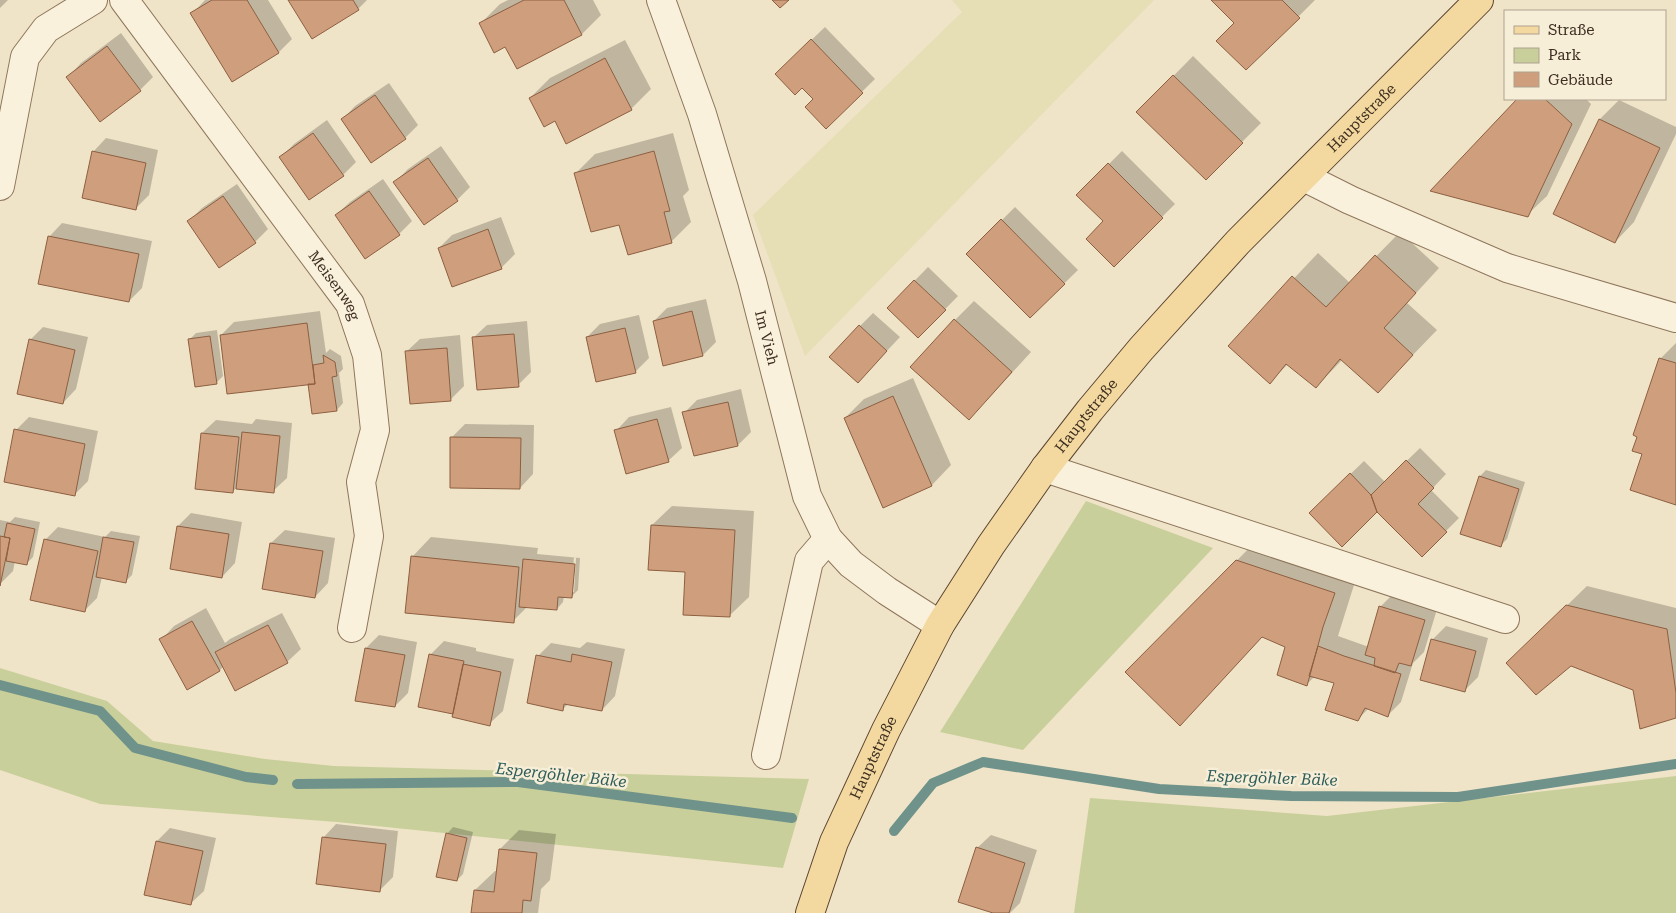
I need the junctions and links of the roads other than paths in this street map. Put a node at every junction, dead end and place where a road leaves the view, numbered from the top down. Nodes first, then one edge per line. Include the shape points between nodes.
1 (93, 0) edge
2 (124, 0) edge
3 (661, 0) edge
4 (1479, 0) edge
5 (1304, 177) junction
6 (0, 186) edge
7 (1676, 318) edge
8 (1045, 468) junction
9 (828, 539) junction
10 (1505, 619) dead end
11 (940, 625) junction
12 (352, 628) dead end
13 (766, 754) dead end
14 (810, 913) edge

1 - 6 street via 46,29 25,57
2 - 12 street, Meisenweg via 350,304 366,356 375,430 361,482 369,536
3 - 9 street, Im Vieh via 702,114 752,281 808,496
4 - 5 main road, Hauptstraße
5 - 7 street via 1507,268
5 - 8 main road, Hauptstraße via 1238,242 1141,349
8 - 10 street
8 - 11 main road, Hauptstraße
9 - 11 street, Im Vieh via 851,564
9 - 13 street via 810,561
11 - 14 main road, Hauptstraße via 834,842

